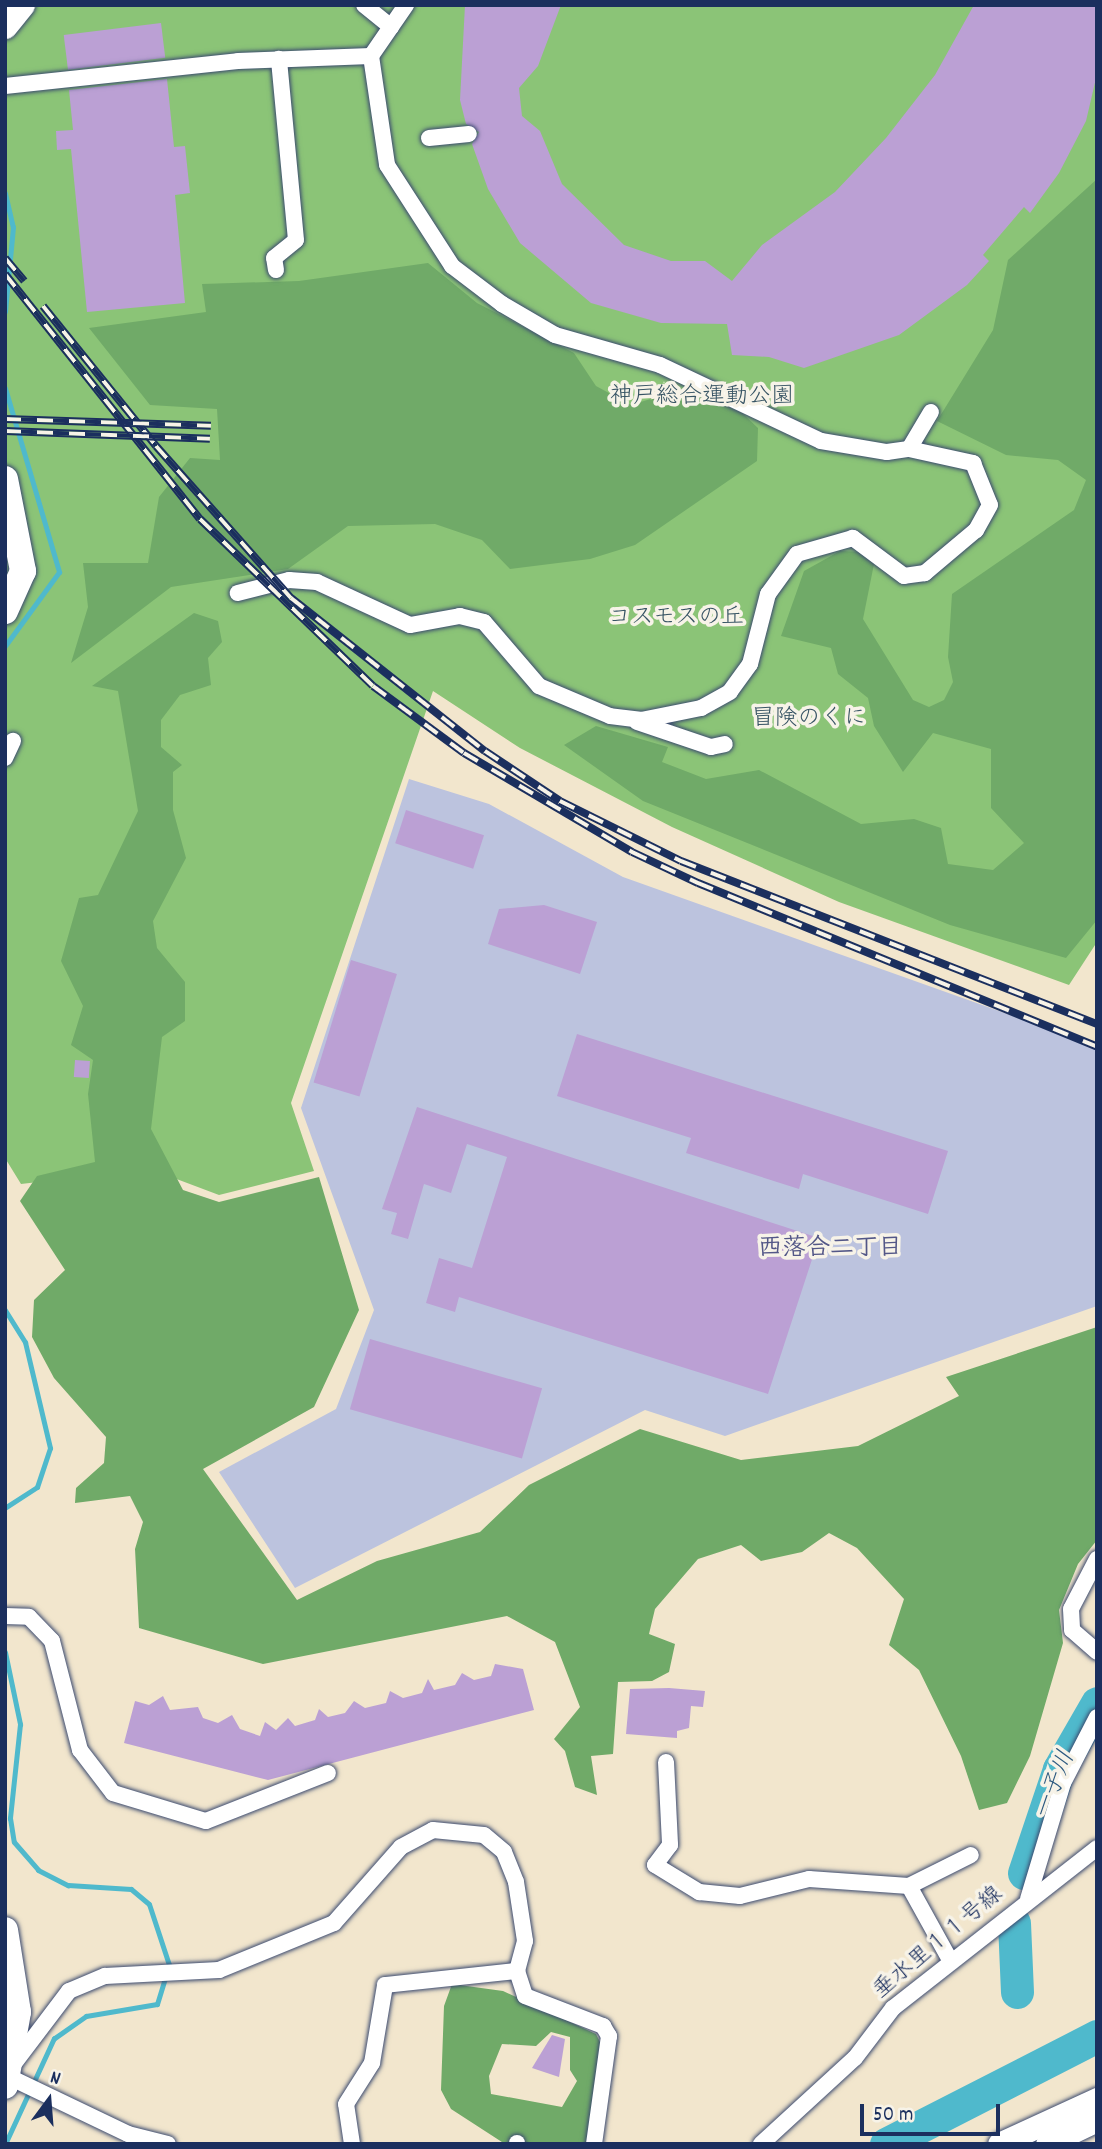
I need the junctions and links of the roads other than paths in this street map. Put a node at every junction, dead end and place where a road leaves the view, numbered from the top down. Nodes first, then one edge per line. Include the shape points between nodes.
1 (22, 5) edge
2 (364, 5) edge
3 (406, 5) edge
4 (5, 26) edge
5 (391, 27) junction
6 (371, 55) junction
7 (279, 59) junction
8 (5, 86) edge
9 (469, 134) dead end
10 (429, 138) dead end
11 (276, 270) dead end
12 (931, 412) dead end
13 (909, 449) junction
14 (5, 480) edge
15 (238, 593) dead end
16 (5, 611) edge
17 (625, 718) junction
18 (13, 741) dead end
19 (725, 744) dead end
20 (5, 758) edge
21 (1097, 1559) edge
22 (5, 1616) edge
23 (1097, 1652) edge
24 (1097, 1717) edge
25 (666, 1762) dead end
26 (328, 1773) dead end
27 (1097, 1848) edge
28 (971, 1856) dead end
29 (909, 1886) junction
30 (1028, 1899) junction
31 (5, 1930) edge
32 (950, 1960) junction
33 (517, 1971) junction
34 (10, 2077) edge
35 (1097, 2099) edge
36 (1097, 2120) edge
37 (168, 2144) edge
38 (352, 2144) edge
39 (594, 2144) edge
40 (761, 2144) edge
41 (999, 2144) edge
42 (1046, 2144) edge

1 - 4 main road
2 - 5 street
3 - 5 street
5 - 6 street
6 - 7 street
6 - 13 street via 387,165 452,266 502,304 555,335 660,365 821,441 887,452
7 - 8 street
7 - 11 street via 296,240 274,258
9 - 10 street
12 - 13 street
13 - 17 street via 973,463 990,505 976,530 925,573 904,576 853,538 797,554 772,586 750,664 730,692 701,708
14 - 16 main road via 23,571
15 - 17 street via 289,580 317,582 410,625 460,616 484,622 539,686
17 - 19 street via 704,745
18 - 20 street
21 - 23 street via 1071,1609 1072,1630
22 - 26 street via 29,1617 52,1641 80,1750 113,1793 206,1821
24 - 30 street via 1063,1783
25 - 29 street via 670,1845 655,1865 699,1892 740,1896 809,1879
27 - 30 street, 垂水里１１号線
28 - 29 street
29 - 32 street
30 - 32 street, 垂水里１１号線
31 - 34 main road via 17,1987
32 - 40 street, 垂水里１１号線
33 - 34 street via 525,1941 516,1882 504,1852 484,1835 433,1830 401,1847 334,1923 219,1970 175,1977 105,1976 69,1990
33 - 38 street via 385,1985 372,2063 346,2105
33 - 39 street via 525,1996 603,2026 609,2036
34 - 37 street via 47,2090 128,2134
35 - 41 street
36 - 42 street

